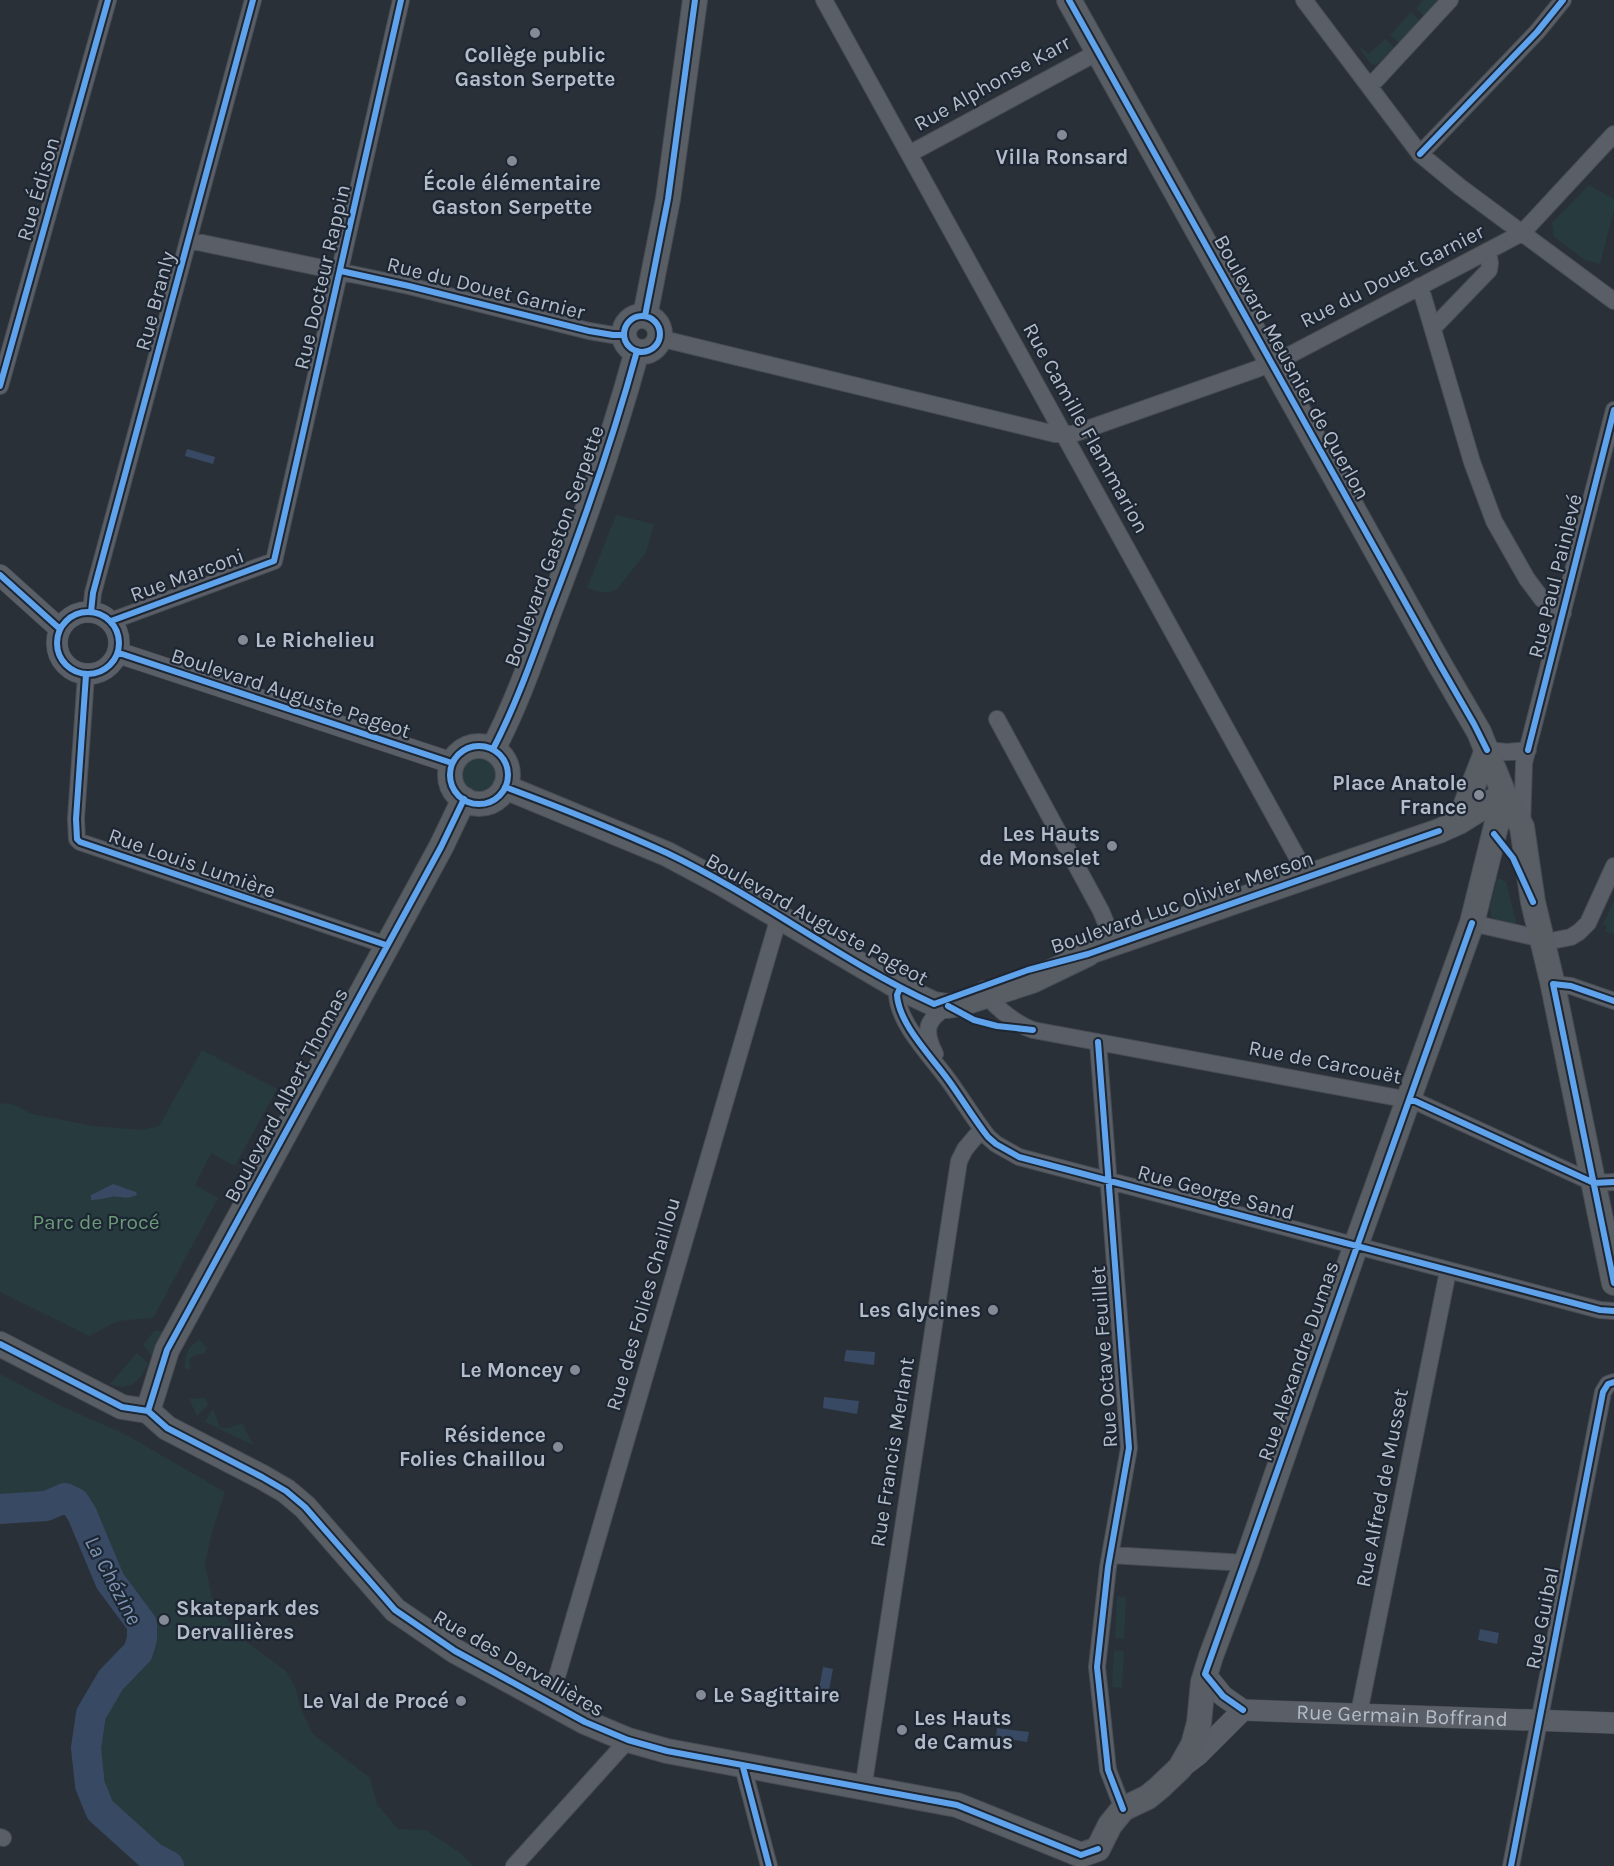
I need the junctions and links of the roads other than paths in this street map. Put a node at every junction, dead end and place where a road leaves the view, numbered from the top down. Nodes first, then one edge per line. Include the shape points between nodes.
1 (108, 0) edge
2 (253, 0) edge
3 (401, 0) edge
4 (694, 0) edge
5 (824, 0) edge
6 (1069, 0) edge
7 (1304, 0) edge
8 (1450, 0) edge
9 (1563, 0) edge
10 (1098, 52) junction
11 (1368, 85) junction
12 (1614, 134) edge
13 (909, 154) junction
14 (1420, 154) junction
15 (1522, 233) junction
16 (188, 240) junction
17 (1488, 252) junction
18 (341, 271) junction
19 (1420, 286) junction
20 (1614, 301) edge
21 (645, 316) junction
22 (1434, 327) junction
23 (659, 338) junction
24 (631, 343) junction
25 (1270, 363) junction
26 (0, 386) edge
27 (1614, 410) edge
28 (1063, 435) junction
29 (274, 561) joint
30 (0, 575) edge
31 (91, 612) junction
32 (1563, 613) junction
33 (111, 621) junction
34 (60, 629) junction
35 (118, 653) junction
36 (86, 675) junction
37 (997, 719) dead end
38 (493, 749) junction
39 (1487, 750) junction
40 (1526, 757) junction
41 (452, 764) junction
42 (505, 787) junction
43 (1504, 794) junction
44 (464, 799) junction
45 (1459, 822) junction
46 (1522, 827) junction
47 (1494, 834) junction
48 (1614, 866) edge
49 (1308, 877) junction
50 (1533, 902) junction
51 (779, 916) junction
52 (1472, 923) junction
53 (1542, 939) junction
54 (386, 945) junction
55 (1114, 945) junction
56 (1553, 984) junction
57 (900, 988) junction
58 (993, 989) junction
59 (1614, 1001) edge
60 (939, 1008) junction
61 (1008, 1014) junction
62 (1098, 1042) junction
63 (947, 1079) junction
64 (1409, 1101) junction
65 (982, 1129) junction
66 (1109, 1182) junction
67 (1604, 1182) edge
68 (1356, 1245) junction
69 (1448, 1271) junction
70 (1614, 1283) edge
71 (1614, 1311) edge
72 (0, 1344) edge
73 (1614, 1382) edge
74 (148, 1411) junction
75 (1110, 1556) junction
76 (1246, 1563) junction
77 (1205, 1674) junction
78 (549, 1704) junction
79 (1243, 1710) junction
80 (1359, 1713) junction
81 (1539, 1720) junction
82 (1614, 1723) edge
83 (628, 1740) junction
84 (743, 1767) junction
85 (1180, 1768) junction
86 (863, 1789) junction
87 (1123, 1809) junction
88 (1103, 1857) edge
89 (514, 1866) edge
90 (769, 1866) edge
91 (1511, 1866) edge

1 - 26 street, Rue Édison
2 - 16 street, Rue Branly
3 - 18 street, Rue Docteur Rappin
4 - 21 main road via 668,199
5 - 13 street, Rue Camille Flammarion
6 - 10 main road, Boulevard Meusnier de Querlon
7 - 11 street
8 - 11 street via 1377,80
9 - 14 street
10 - 13 street, Rue Alphonse Karr
10 - 25 main road, Boulevard Meusnier de Querlon
11 - 14 street
12 - 15 street, Rue du Douet Garnier
13 - 28 street, Rue Camille Flammarion
14 - 15 street
15 - 17 street, Rue du Douet Garnier
15 - 20 street
16 - 18 street, Rue du Douet Garnier
16 - 31 street, Rue Branly
17 - 19 street, Rue du Douet Garnier
17 - 22 street via 1489,270
18 - 24 street, Rue du Douet Garnier
18 - 29 street, Rue Docteur Rappin
19 - 22 street
19 - 25 street, Rue du Douet Garnier
21 - 23 main road via 657,324
21 - 24 main road via 626,326
22 - 32 street via 1472,462 1494,521 1542,599
23 - 24 main road via 648,351
23 - 28 street, Rue du Douet Garnier
24 - 38 main road, Boulevard Gaston Serpette via 614,433 592,498
25 - 28 street, Rue du Douet Garnier
25 - 39 main road, Boulevard Meusnier de Querlon
27 - 32 street, Rue Paul Painlevé
28 - 49 street, Rue Camille Flammarion
29 - 33 street, Rue Marconi
30 - 34 street
31 - 33 street
31 - 34 street via 70,617
32 - 40 street, Rue Paul Painlevé
33 - 35 street via 118,633
34 - 36 street via 57,645 62,660
35 - 36 street via 104,670
35 - 41 street, Boulevard Auguste Pageot
36 - 54 street, Rue Louis Lumière via 76,819 80,842
37 - 55 street via 1101,911
38 - 41 main road via 470,747
38 - 42 main road via 507,767
39 - 40 street
39 - 43 main road
39 - 45 main road
40 - 43 street
40 - 46 street
41 - 44 main road via 452,783
42 - 44 main road via 498,797 487,802
42 - 51 main road, Boulevard Auguste Pageot via 667,854
43 - 45 main road
43 - 46 main road
43 - 47 main road
44 - 54 main road, Boulevard Albert Thomas
45 - 47 main road
45 - 49 main road, Boulevard Luc Olivier Merson
46 - 50 main road
47 - 50 main road via 1513,858
47 - 52 main road, Rue Alexandre Dumas
48 - 53 street via 1588,923 1559,941
49 - 55 main road, Boulevard Luc Olivier Merson
50 - 53 main road
51 - 57 main road, Boulevard Auguste Pageot
51 - 78 street, Rue des Folies Chaillou
52 - 53 street
52 - 64 main road, Rue Alexandre Dumas
53 - 56 main road
54 - 74 main road, Boulevard Albert Thomas via 167,1350
55 - 58 main road, Boulevard Luc Olivier Merson
56 - 59 street
56 - 67 main road
57 - 60 main road, Boulevard Auguste Pageot
57 - 63 street, Rue George Sand via 897,1003 902,1014
58 - 60 main road, Boulevard Luc Olivier Merson
58 - 61 street, Rue de Carcouët
58 - 61 street via 1010,995
60 - 63 street, Rue George Sand via 929,1022 929,1040
61 - 62 street, Rue de Carcouët via 1033,1030
62 - 64 street, Rue de Carcouët
62 - 66 street, Rue Octave Feuillet
63 - 65 street, Rue George Sand
64 - 67 street, Rue de Carcouët
64 - 68 main road, Rue Alexandre Dumas
65 - 66 street, Rue George Sand via 996,1144 1019,1157
65 - 86 street, Rue Francis Merlant via 959,1161
66 - 68 street, Rue George Sand
66 - 75 street, Rue Octave Feuillet via 1128,1441
67 - 70 main road
68 - 69 street, Rue George Sand
68 - 76 main road, Rue Alexandre Dumas
69 - 71 street, Rue George Sand
69 - 80 street, Rue Alfred de Musset
72 - 74 main road, Rue des Dervallières via 122,1407
73 - 81 street, Rue Guibal via 1603,1392
74 - 78 main road, Rue des Dervallières via 166,1428 286,1491 305,1507 395,1610 455,1651
75 - 76 street
75 - 87 street, Rue Octave Feuillet via 1097,1682 1108,1770
76 - 77 main road, Rue Alexandre Dumas
77 - 79 street via 1223,1696
77 - 85 main road, Rue Alexandre Dumas via 1197,1732
78 - 83 main road, Rue des Dervallières
79 - 80 street, Rue Germain Boffrand
79 - 85 street, Rue Alexandre Dumas
80 - 81 street, Rue Germain Boffrand
81 - 82 street, Rue Germain Boffrand
81 - 91 street, Rue Guibal
83 - 84 main road, Rue des Dervallières
83 - 89 street
84 - 86 main road, Rue des Dervallières
84 - 90 street
85 - 87 main road, Rue Alexandre Dumas via 1148,1797
86 - 88 main road, Rue des Dervallières via 957,1805 1081,1855
87 - 88 main road, Rue Alexandre Dumas via 1110,1825

